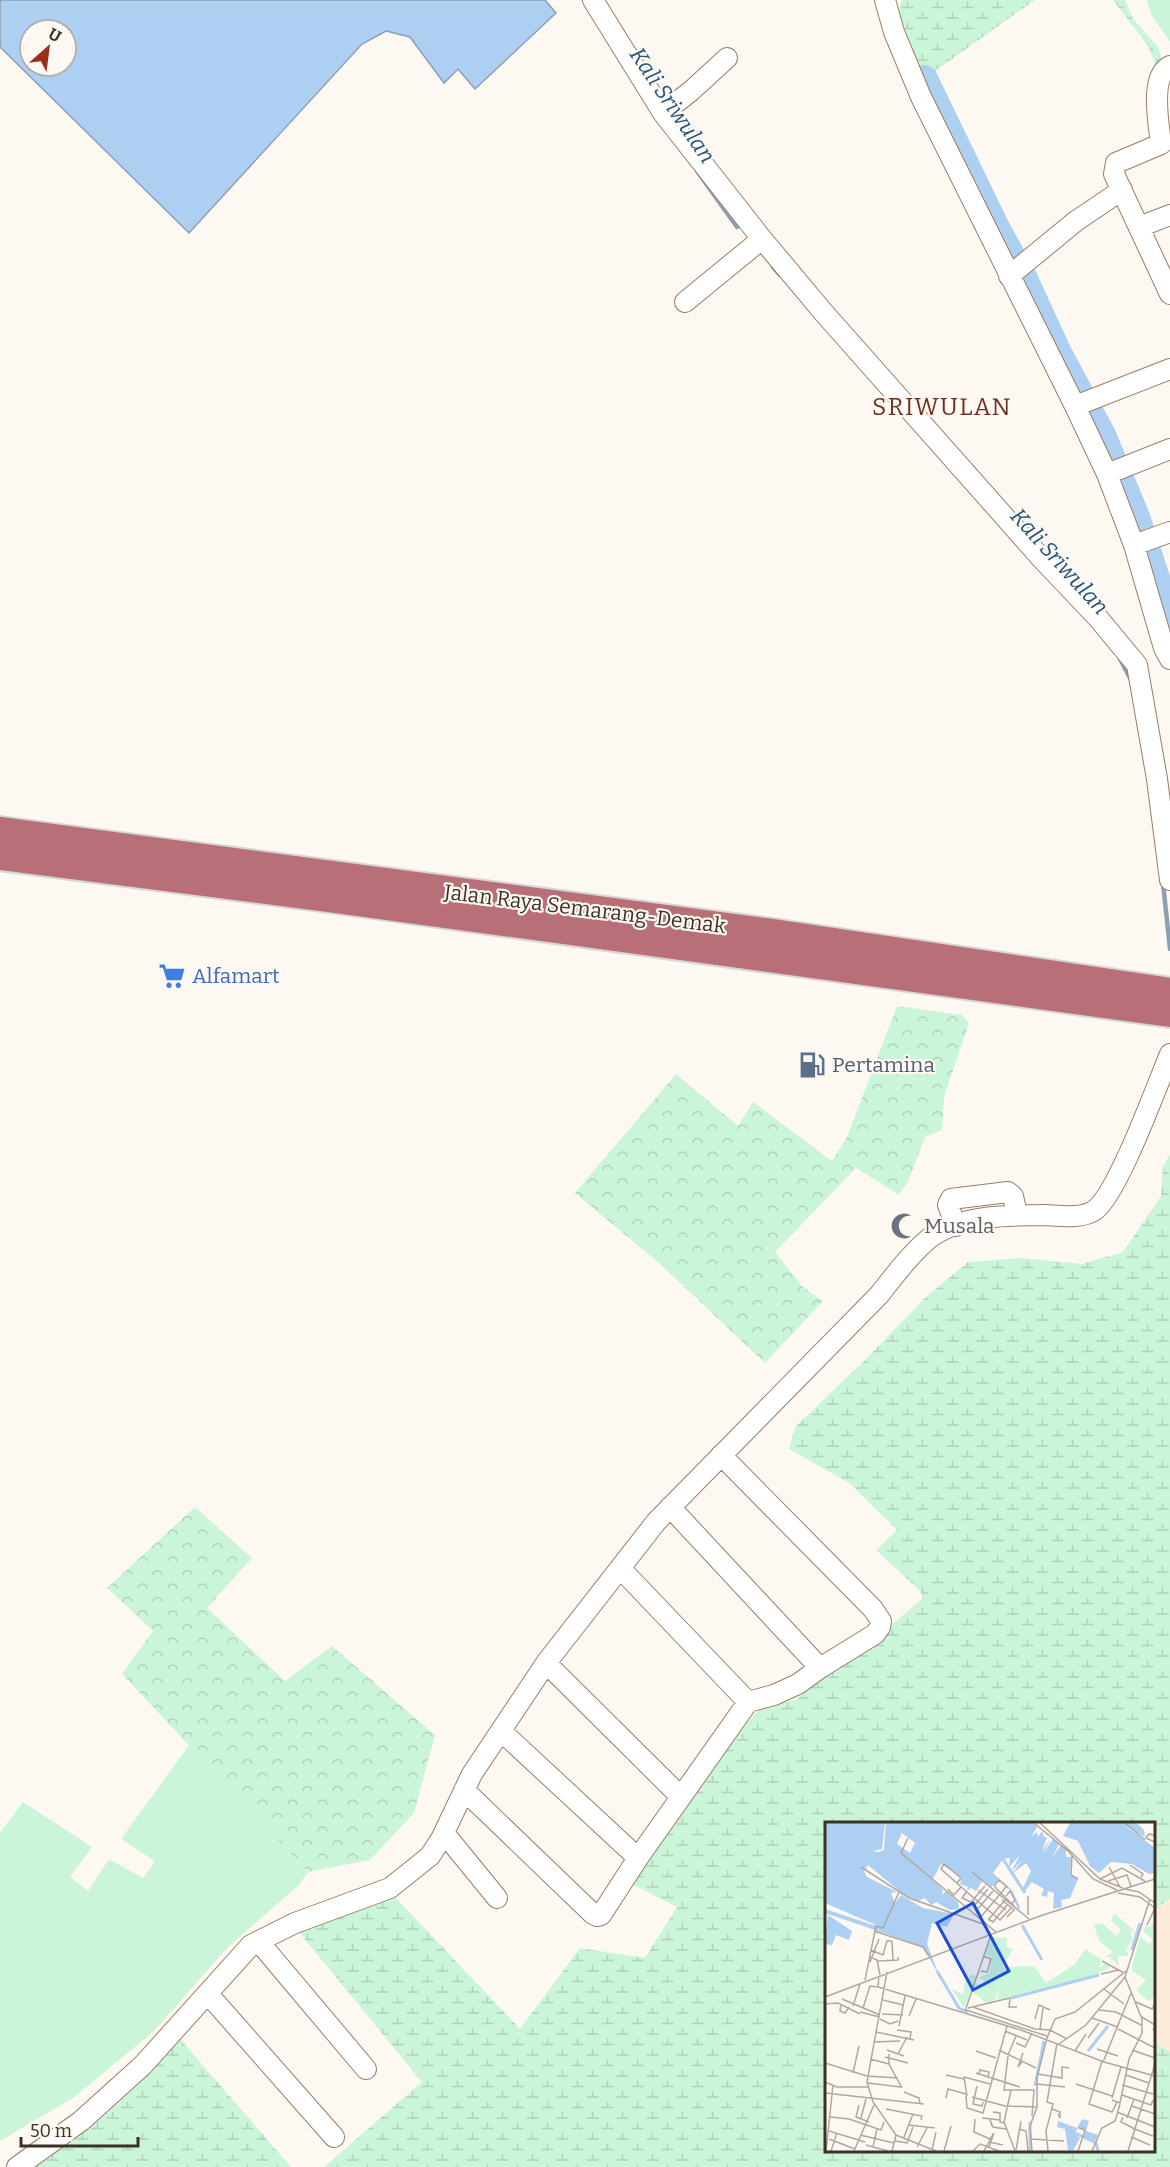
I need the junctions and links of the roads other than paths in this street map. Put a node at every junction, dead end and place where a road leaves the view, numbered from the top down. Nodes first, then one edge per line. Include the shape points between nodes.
1 (593, 0) edge
2 (885, 0) edge
3 (726, 58) dead end
4 (1170, 66) edge
5 (663, 112) junction
6 (1166, 142) edge
7 (1122, 190) junction
8 (1170, 215) edge
9 (1139, 227) junction
10 (762, 239) junction
11 (1018, 270) junction
12 (1170, 293) edge
13 (685, 302) dead end
14 (1170, 369) edge
15 (1082, 404) junction
16 (1170, 449) edge
17 (1114, 472) junction
18 (1149, 540) edge
19 (1167, 653) edge
20 (1137, 665) junction
21 (0, 831) edge
22 (0, 856) edge
23 (1170, 880) edge
24 (1170, 992) edge
25 (1170, 1013) edge
26 (1170, 1054) edge
27 (1017, 1215) junction
28 (956, 1226) junction
29 (721, 1455) junction
30 (670, 1508) junction
31 (620, 1568) junction
32 (546, 1663) junction
33 (820, 1668) junction
34 (748, 1702) junction
35 (501, 1731) junction
36 (464, 1790) junction
37 (680, 1796) junction
38 (444, 1833) junction
39 (638, 1858) junction
40 (497, 1898) dead end
41 (258, 1942) junction
42 (208, 1994) junction
43 (366, 2069) dead end
44 (334, 2138) dead end
45 (17, 2167) edge

1 - 5 street
2 - 11 street via 921,97
3 - 5 street
4 - 6 street via 1160,78 1156,103
5 - 10 street
6 - 7 street via 1116,164 1114,174
7 - 9 street
7 - 11 street via 1076,221
8 - 9 street
9 - 12 street
10 - 13 street
10 - 20 street
11 - 15 street
14 - 15 street
15 - 17 street
16 - 17 street
17 - 18 street
18 - 19 street
19 - 20 street
20 - 23 street
21 - 24 highway, Jalan Raya Semarang-Demak via 772,933
22 - 25 highway, Jalan Raya Semarang-Demak
26 - 27 street via 1103,1202 1094,1211 1079,1216
27 - 28 street via 991,1216
27 - 28 street via 1013,1196 1008,1192 951,1199 948,1205
28 - 29 street via 932,1237
29 - 30 street
29 - 33 street via 881,1621 875,1634
30 - 31 street
30 - 33 street
31 - 32 street
31 - 34 street
32 - 35 street
32 - 37 street
33 - 34 street via 798,1684
34 - 37 street
35 - 36 street
35 - 39 street
36 - 38 street
36 - 39 street via 597,1916 605,1911
37 - 39 street
38 - 40 street
38 - 41 street via 430,1856 390,1888 295,1923
41 - 42 street
41 - 43 street
42 - 44 street
42 - 45 street via 143,2065 81,2121

